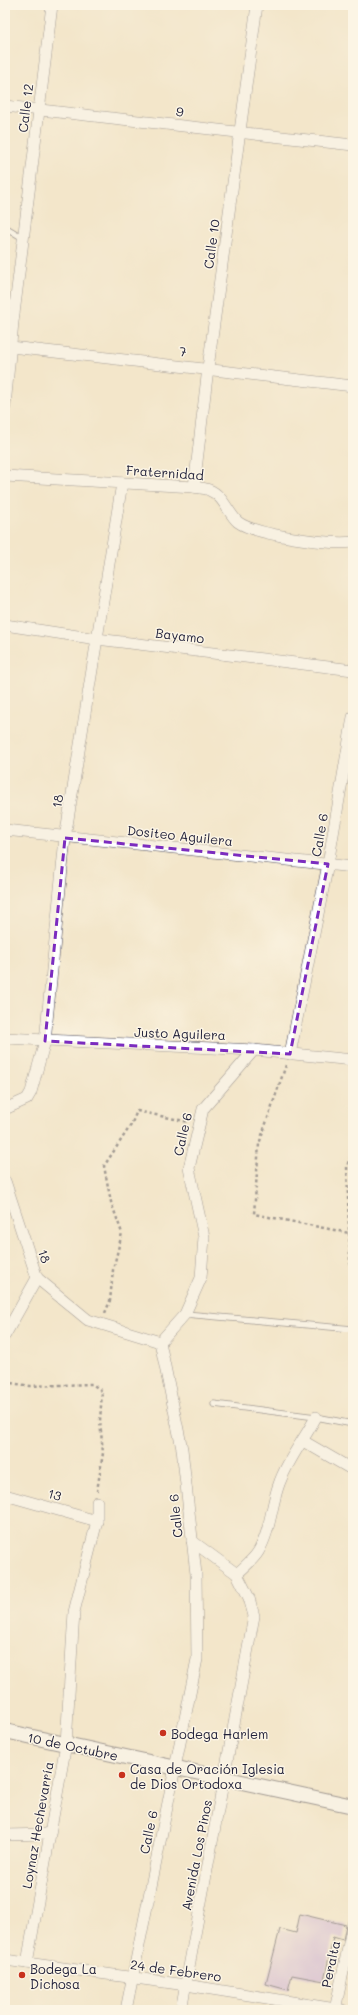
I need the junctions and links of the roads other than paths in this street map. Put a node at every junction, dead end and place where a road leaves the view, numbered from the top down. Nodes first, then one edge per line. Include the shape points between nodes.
1 (52, 5) edge
2 (257, 5) edge
3 (5, 106) edge
4 (39, 111) junction
5 (240, 132) junction
6 (353, 144) edge
7 (5, 227) edge
8 (23, 238) junction
9 (9, 321) edge
10 (10, 347) junction
11 (208, 368) junction
12 (353, 386) edge
13 (5, 406) edge
14 (5, 476) edge
15 (122, 483) junction
16 (194, 487) junction
17 (353, 542) edge
18 (5, 625) edge
19 (97, 639) junction
20 (353, 670) edge
21 (353, 717) edge
22 (5, 830) edge
23 (65, 838) junction
24 (328, 864) junction
25 (353, 867) edge
26 (5, 1038) edge
27 (45, 1041) junction
28 (254, 1050) junction
29 (290, 1054) junction
30 (353, 1060) edge
31 (5, 1109) edge
32 (5, 1181) edge
33 (37, 1278) junction
34 (185, 1314) junction
35 (353, 1329) edge
36 (5, 1335) edge
37 (160, 1342) junction
38 (214, 1404) dead end
39 (316, 1417) junction
40 (353, 1424) edge
41 (303, 1441) junction
42 (353, 1470) edge
43 (5, 1495) edge
44 (96, 1502) road end
45 (96, 1521) junction
46 (192, 1541) junction
47 (237, 1574) junction
48 (5, 1731) edge
49 (66, 1744) junction
50 (176, 1769) junction
51 (225, 1779) junction
52 (353, 1806) edge
53 (49, 1834) junction
54 (5, 1835) edge
55 (353, 1924) edge
56 (5, 1960) edge
57 (27, 1963) junction
58 (131, 1977) junction
59 (186, 1985) junction
60 (126, 2010) edge
61 (181, 2010) edge
62 (338, 2010) edge

1 - 4 street, Calle 12
2 - 5 street, Calle 10
3 - 4 street, 9
4 - 5 street, 9
4 - 8 street, Calle 12
5 - 6 street, 9
5 - 11 street, Calle 10
7 - 8 lane
8 - 9 street, Calle 12
9 - 10 street, Calle 12
10 - 11 street, 7
10 - 13 street, Calle 12
11 - 12 street, 7
11 - 16 street, Calle 10
14 - 15 street, Fraternidad
15 - 16 street, Fraternidad
15 - 19 street, 18
16 - 17 street, Fraternidad via 216,494 238,522 253,529 340,544
18 - 19 street, Bayamo
19 - 20 street, Bayamo
19 - 23 street, 18
21 - 24 street, Calle 6
22 - 23 street, Dositeo Aguilera
23 - 24 street, Dositeo Aguilera
23 - 27 street, 18
24 - 25 street, Dositeo Aguilera
24 - 29 street, Calle 6
26 - 27 street, Justo Aguilera
27 - 28 street, Justo Aguilera
27 - 31 street, 18 via 27,1099
28 - 29 street, Justo Aguilera
28 - 34 street, Calle 6 via 203,1109 199,1124 189,1168 204,1237 201,1278
29 - 30 street, Justo Aguilera
32 - 33 street, 18
33 - 36 street, 18
33 - 37 street via 88,1320
34 - 35 lane
34 - 37 street, Calle 6
37 - 46 street, Calle 6 via 182,1449
38 - 39 lane
39 - 40 lane
39 - 41 street
41 - 42 street
41 - 47 street via 290,1460 278,1487 267,1532 258,1552
43 - 45 street, 13
44 - 45 street, Loynaz Hechevarría
45 - 49 street, Loynaz Hechevarría via 74,1612
46 - 47 street, Avenida Los Pinos
46 - 50 street, Calle 6 via 196,1574 196,1659
47 - 51 street, Avenida Los Pinos via 249,1598 254,1616
48 - 49 street, 10 de Octubre
49 - 50 street, 10 de Octubre
49 - 53 street, Loynaz Hechevarría
50 - 51 street, 10 de Octubre
50 - 58 street, Calle 6
51 - 52 street, 10 de Octubre
51 - 59 street, Avenida Los Pinos
53 - 54 street
53 - 57 street, Loynaz Hechevarría
55 - 62 street, Peralta
56 - 57 street, 24 de Febrero
57 - 58 street, 24 de Febrero
58 - 59 street, 24 de Febrero
58 - 60 street, Calle 6
59 - 61 street, Avenida Los Pinos
59 - 62 street, 24 de Febrero

